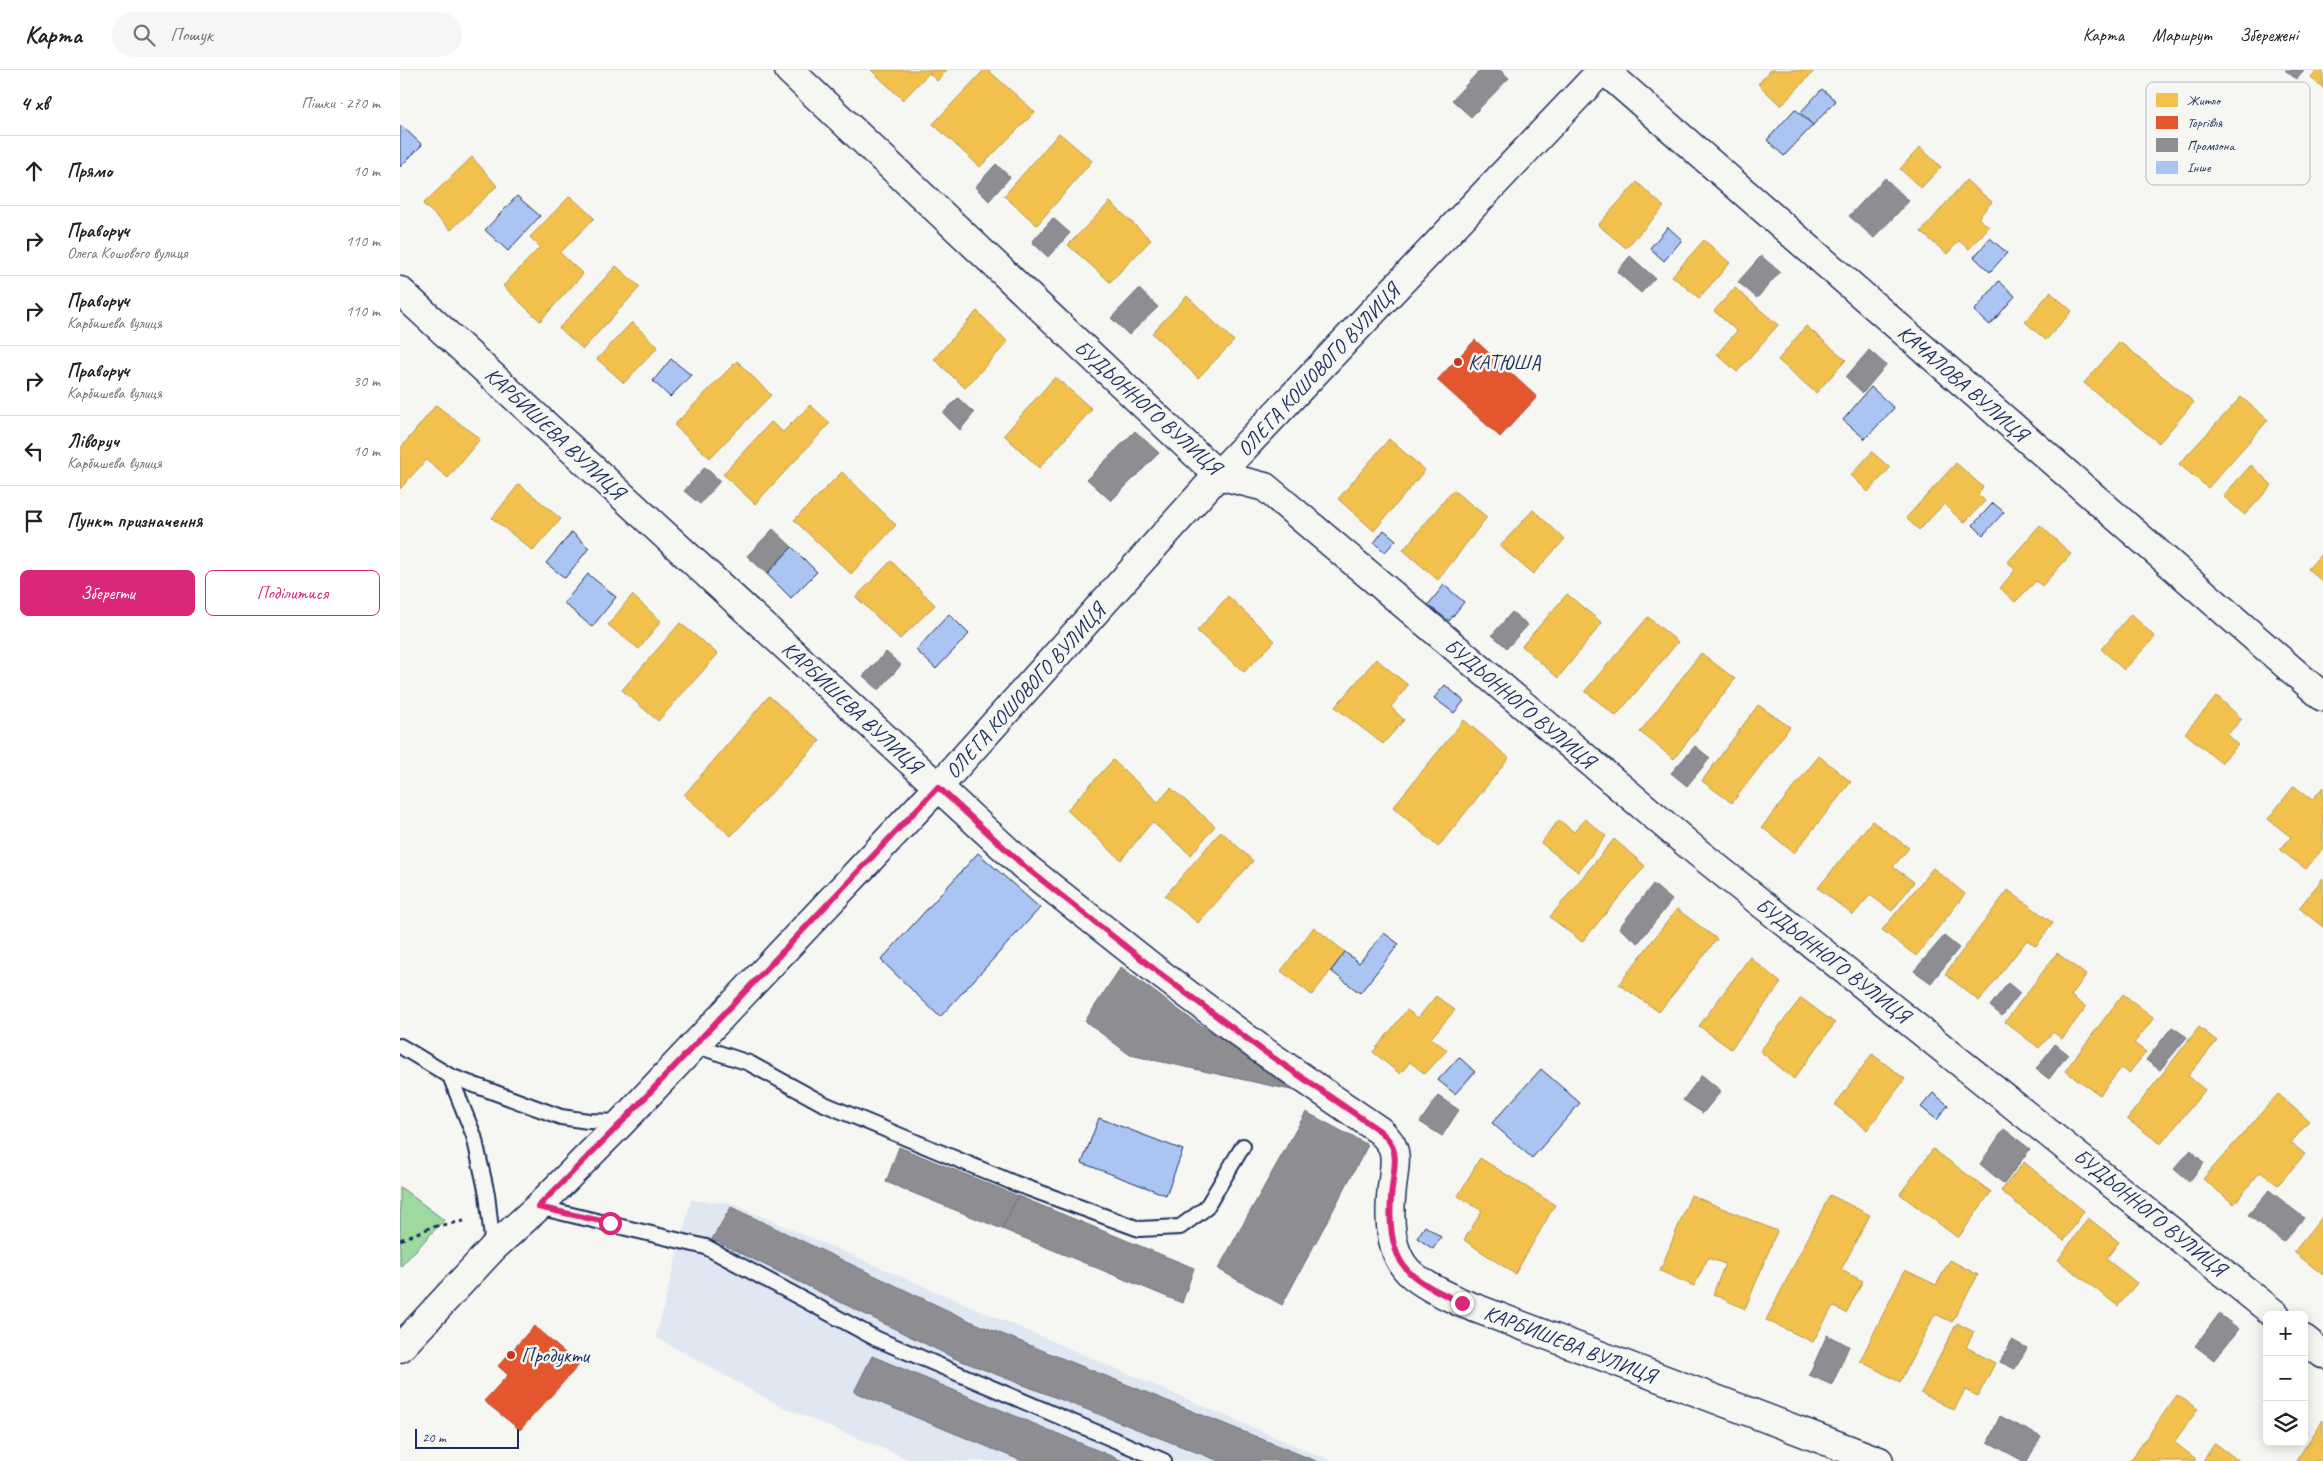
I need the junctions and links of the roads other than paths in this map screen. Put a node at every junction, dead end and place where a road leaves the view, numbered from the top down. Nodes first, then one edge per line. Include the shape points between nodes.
1 (789, 70) edge
2 (1603, 70) edge
3 (400, 290) edge
4 (1218, 475) junction
5 (2323, 697) edge
6 (938, 787) junction
7 (400, 1046) edge
8 (694, 1046) junction
9 (450, 1076) junction
10 (622, 1122) junction
11 (1243, 1146) dead end
12 (538, 1207) junction
13 (493, 1248) junction
14 (2271, 1311) edge
15 (2308, 1341) edge
16 (400, 1348) edge
17 (2323, 1354) edge
18 (1164, 1461) edge
19 (1879, 1461) edge

1 - 4 street, БУДЬОННОГО ВУЛИЦЯ
2 - 4 street, ОЛЕГА КОШОВОГО ВУЛИЦЯ
2 - 5 street, КАЧАЛОВА ВУЛИЦЯ
3 - 6 street, КАРБИШЕВА ВУЛИЦЯ
4 - 6 street, ОЛЕГА КОШОВОГО ВУЛИЦЯ
4 - 14 street, БУДЬОННОГО ВУЛИЦЯ via 1265,487 1689,845
6 - 8 street, ОЛЕГА КОШОВОГО ВУЛИЦЯ
6 - 19 street, КАРБИШЕВА ВУЛИЦЯ via 1024,866 1158,972 1262,1050 1380,1131 1393,1146 1395,1163 1390,1212 1395,1244 1409,1272 1424,1283 1462,1303
7 - 9 lane
8 - 10 street, ОЛЕГА КОШОВОГО ВУЛИЦЯ
8 - 11 lane via 749,1063 822,1103 1005,1180 1139,1229 1180,1227 1206,1208
9 - 10 lane via 561,1117
9 - 13 lane via 474,1136
10 - 12 street, ОЛЕГА КОШОВОГО ВУЛИЦЯ
12 - 13 street, ОЛЕГА КОШОВОГО ВУЛИЦЯ
12 - 18 lane via 706,1247 877,1339
13 - 16 street, ОЛЕГА КОШОВОГО ВУЛИЦЯ
15 - 17 street

